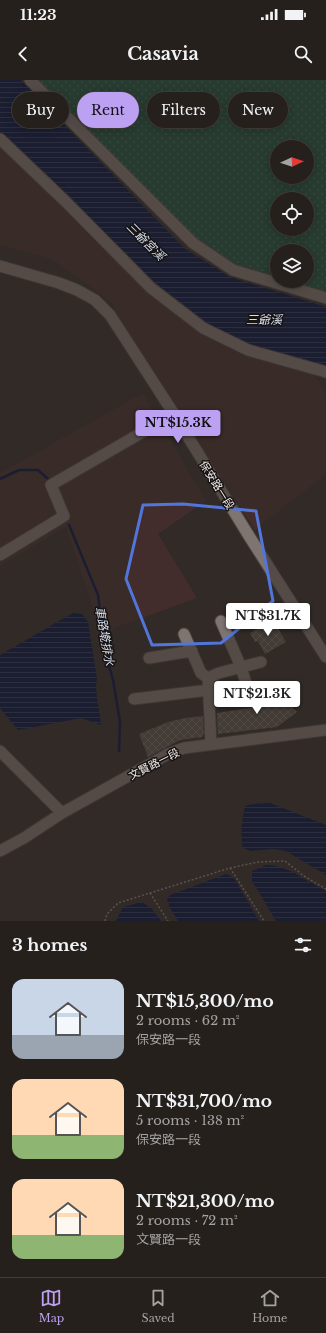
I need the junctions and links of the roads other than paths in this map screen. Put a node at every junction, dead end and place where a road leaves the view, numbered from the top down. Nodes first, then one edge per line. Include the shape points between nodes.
1 (30, 80) edge
2 (0, 139) edge
3 (0, 266) edge
4 (326, 298) edge
5 (326, 372) edge
6 (174, 414) junction
7 (0, 555) edge
8 (221, 621) dead end
9 (184, 634) dead end
10 (192, 651) junction
11 (326, 657) edge
12 (149, 658) dead end
13 (261, 662) dead end
14 (241, 667) junction
15 (208, 678) junction
16 (209, 690) junction
17 (249, 693) dead end
18 (134, 699) dead end
19 (326, 730) edge
20 (211, 744) junction
21 (1, 755) edge
22 (62, 814) junction
23 (0, 851) edge

1 - 4 street via 193,243 233,270
2 - 5 street via 151,288 203,328 248,350
3 - 6 street, 保安路一段 via 59,283 94,300 114,320
6 - 7 street via 50,485 64,516
6 - 11 street, 保安路一段
8 - 14 street
9 - 10 street
10 - 12 street
10 - 15 street via 201,673
13 - 14 street
14 - 15 street
14 - 17 street
15 - 16 street
16 - 18 street
16 - 20 street
19 - 20 street, 文賢路一段
20 - 22 street, 文賢路一段 via 184,748 168,754
21 - 22 street
22 - 23 street, 文賢路一段

